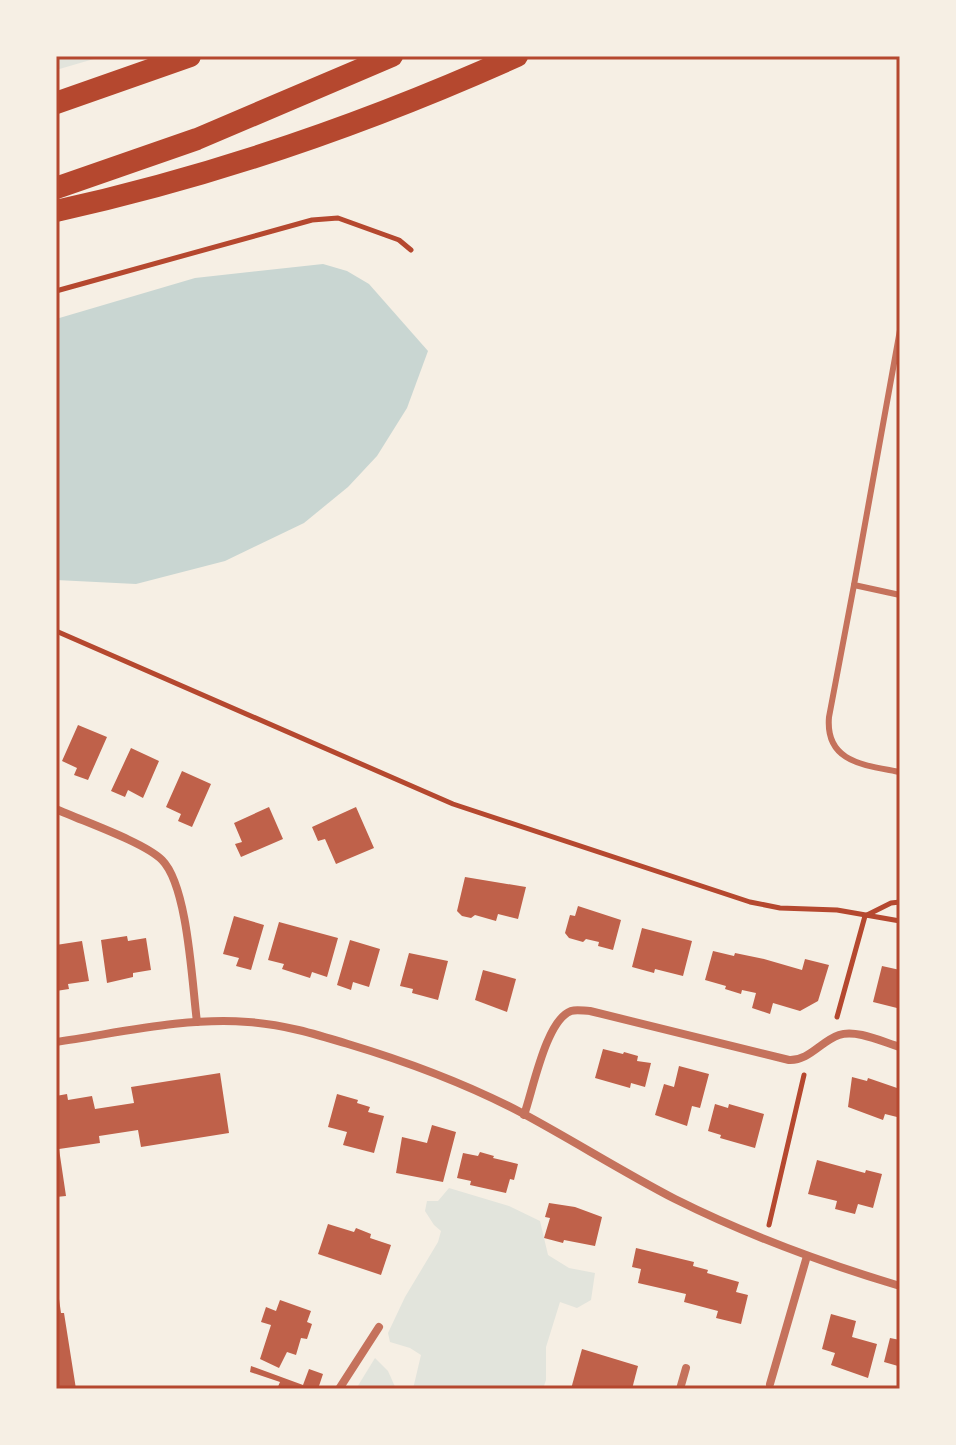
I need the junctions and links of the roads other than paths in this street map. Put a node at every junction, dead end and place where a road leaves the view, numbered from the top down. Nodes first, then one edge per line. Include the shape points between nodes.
1 (190, 56) edge
2 (392, 56) edge
3 (517, 56) edge
4 (56, 103) edge
5 (56, 188) edge
6 (56, 211) edge
7 (900, 330) edge
8 (854, 585) junction
9 (900, 595) edge
10 (900, 772) edge
11 (56, 809) edge
12 (197, 1022) junction
13 (56, 1042) edge
14 (900, 1047) edge
15 (524, 1115) junction
16 (807, 1256) junction
17 (900, 1286) edge
18 (379, 1327) dead end
19 (686, 1368) dead end
20 (770, 1384) dead end
21 (339, 1389) edge
22 (680, 1389) edge

1 - 4 highway
2 - 5 highway via 197,139
3 - 6 highway via 297,145
7 - 8 lane
8 - 9 lane
8 - 10 lane via 829,739 848,759
11 - 12 street via 155,854 172,873
12 - 13 street
12 - 15 street via 254,1022 317,1035 444,1077
14 - 15 street via 849,1033 803,1058 776,1058 590,1011 571,1011 549,1037
15 - 16 street via 634,1177
16 - 17 street
16 - 20 street
18 - 21 street
19 - 22 street

